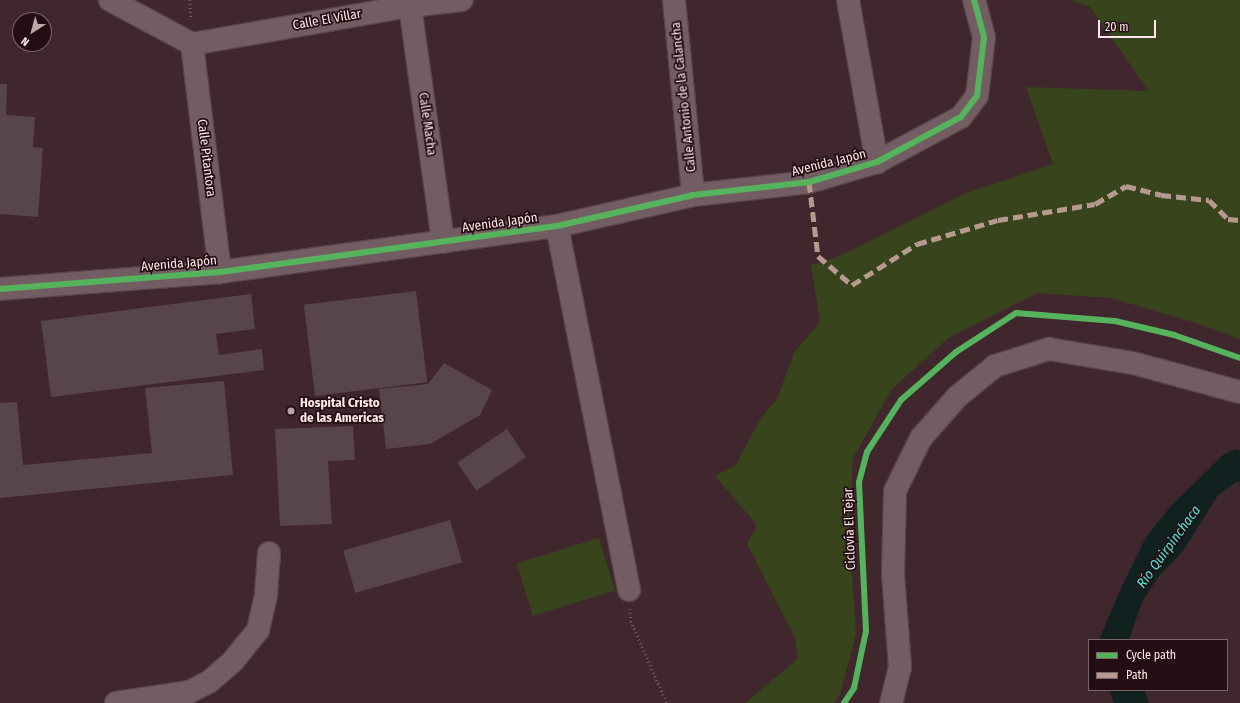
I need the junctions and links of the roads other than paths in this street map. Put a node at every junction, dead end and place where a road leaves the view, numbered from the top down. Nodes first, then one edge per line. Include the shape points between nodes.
1 (110, 0) edge
2 (462, 0) edge
3 (674, 0) edge
4 (848, 0) edge
5 (974, 0) edge
6 (410, 6) junction
7 (192, 44) junction
8 (877, 162) junction
9 (693, 195) junction
10 (557, 226) junction
11 (443, 242) junction
12 (220, 272) junction
13 (0, 289) edge
14 (1240, 392) edge
15 (269, 553) dead end
16 (629, 590) road end
17 (116, 703) edge
18 (891, 703) edge

1 - 7 street
2 - 6 street, Calle El Villar
3 - 9 street, Calle Antonio de la Calancha
4 - 8 street
5 - 8 street, Avenida Japón via 984,37 977,96 961,117
6 - 7 street, Calle El Villar
6 - 11 street, Calle Macha
7 - 12 street, Calle Pitantora
8 - 9 street, Avenida Japón via 809,182
9 - 10 street, Avenida Japón
10 - 11 street, Avenida Japón
10 - 16 street
11 - 12 street, Avenida Japón
12 - 13 street, Avenida Japón
14 - 18 street via 1133,363 1049,349 995,366 957,397 921,438 895,490 893,574 900,667
15 - 17 street via 266,594 258,630 233,661 209,682 189,692

